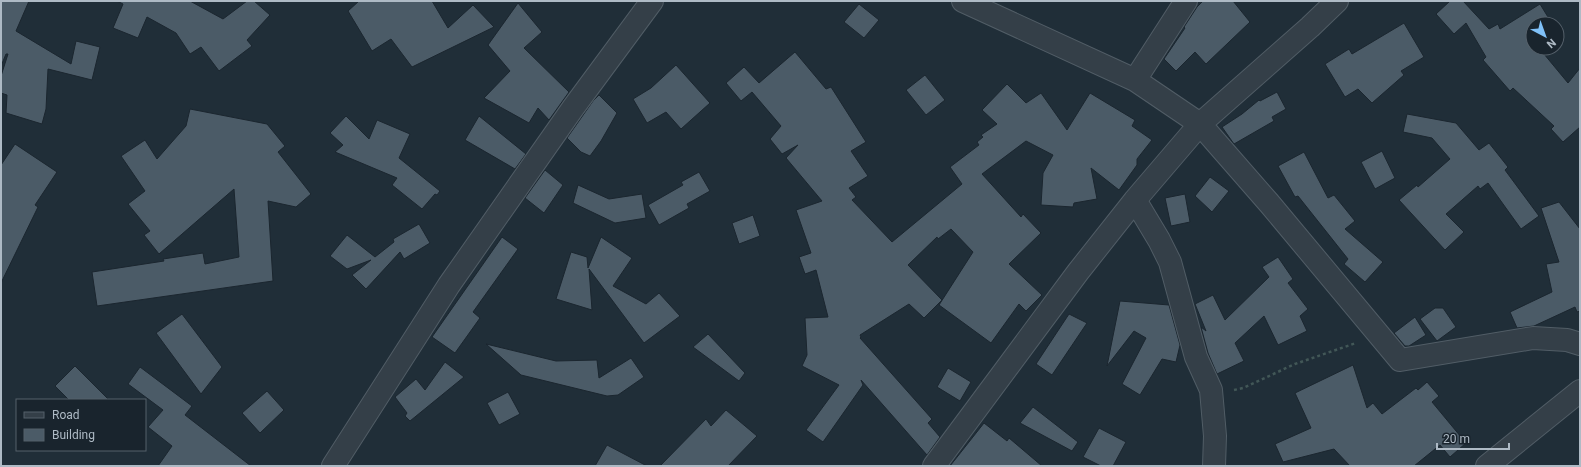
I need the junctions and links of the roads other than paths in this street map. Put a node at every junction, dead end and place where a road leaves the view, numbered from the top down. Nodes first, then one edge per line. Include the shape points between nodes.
1 (652, 1) edge
2 (964, 1) edge
3 (1186, 1) edge
4 (1337, 1) edge
5 (1135, 80) junction
6 (1200, 124) junction
7 (1135, 200) junction
8 (1580, 344) edge
9 (1580, 391) edge
10 (333, 466) edge
11 (934, 466) edge
12 (1214, 466) edge
13 (1487, 466) edge

1 - 10 street via 573,108 449,285
2 - 5 street
3 - 5 street
4 - 6 street
5 - 6 street
6 - 7 street
6 - 8 street via 1400,360 1533,338 1567,340
7 - 11 street
7 - 12 street via 1160,240 1170,262 1196,356 1210,390 1215,436
9 - 13 street

